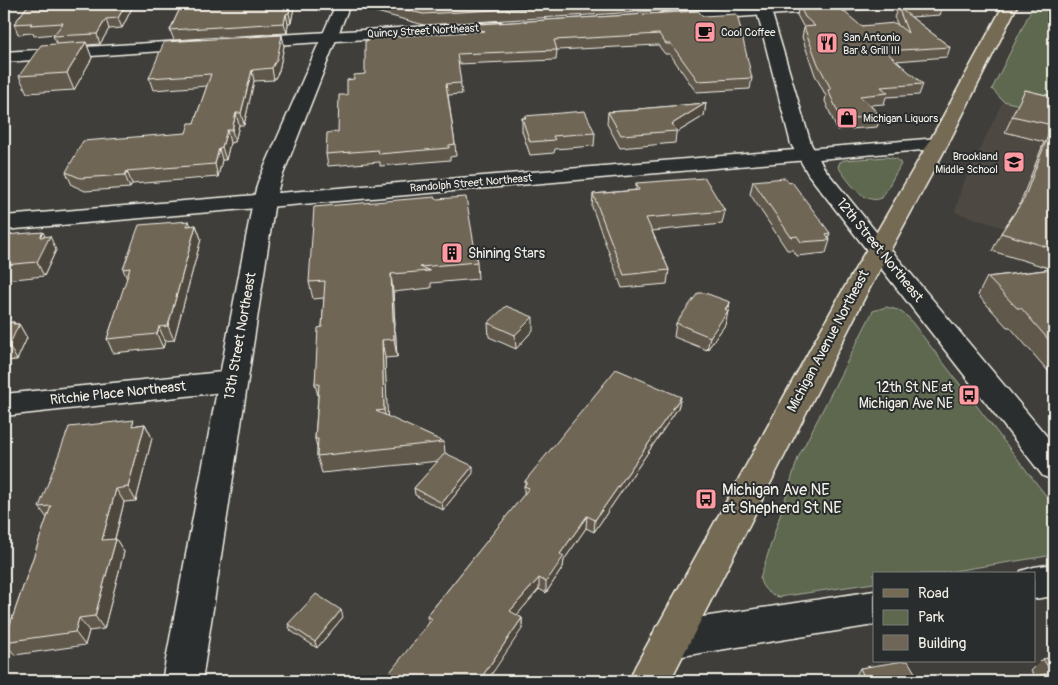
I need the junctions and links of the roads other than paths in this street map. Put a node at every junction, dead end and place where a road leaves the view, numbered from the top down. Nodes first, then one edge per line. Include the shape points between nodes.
1 (342, 4) edge
2 (872, 4) edge
3 (1012, 4) edge
4 (763, 7) edge
5 (646, 18) edge
6 (512, 26) edge
7 (328, 37) junction
8 (4, 57) edge
9 (938, 144) junction
10 (806, 154) junction
11 (264, 201) junction
12 (4, 223) edge
13 (878, 249) junction
14 (232, 381) junction
15 (4, 405) edge
16 (1054, 467) edge
17 (1054, 580) edge
18 (1036, 583) edge
19 (873, 608) edge
20 (670, 640) junction
21 (182, 681) edge
22 (649, 681) edge

1 - 7 street, 13th Street Northeast
2 - 4 street
3 - 9 main road, Michigan Avenue Northeast
4 - 5 street
4 - 10 street, 12th Street Northeast
6 - 7 street, Quincy Street Northeast
7 - 8 street, Quincy Street Northeast
7 - 11 street, 13th Street Northeast
9 - 10 street, Randolph Street Northeast
9 - 13 main road, Michigan Avenue Northeast
10 - 11 street, Randolph Street Northeast
10 - 13 street, 12th Street Northeast
11 - 12 street, Randolph Street Northeast
11 - 14 street, 13th Street Northeast
13 - 16 street, 12th Street Northeast
13 - 20 main road, Michigan Avenue Northeast
14 - 15 street, Ritchie Place Northeast
14 - 21 street, 13th Street Northeast
17 - 18 street
19 - 20 street
20 - 22 main road, Michigan Avenue Northeast

